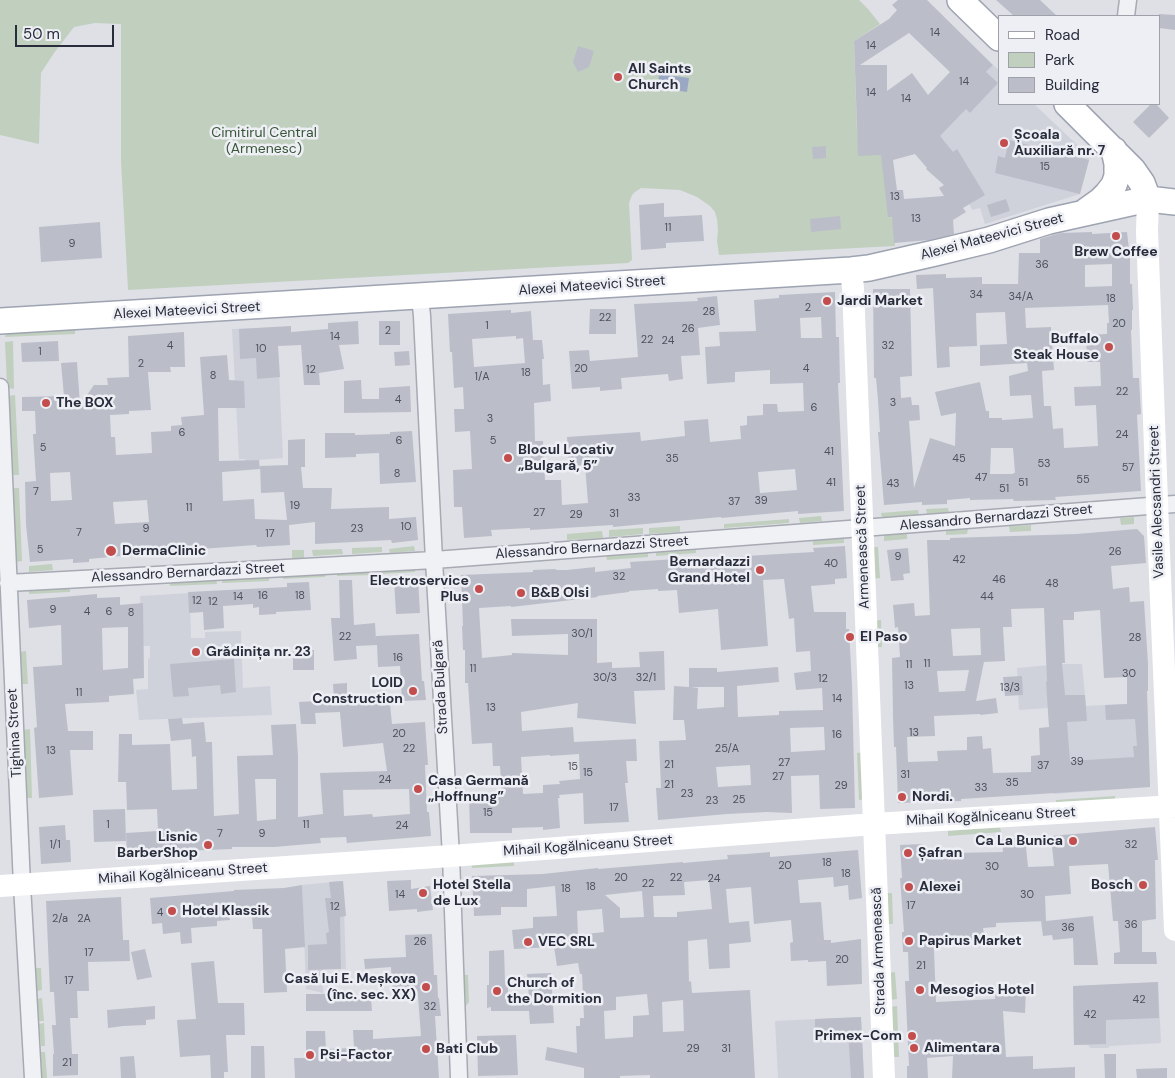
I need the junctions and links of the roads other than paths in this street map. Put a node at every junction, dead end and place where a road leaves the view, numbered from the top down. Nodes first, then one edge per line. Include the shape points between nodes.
1 (960, 0) edge
2 (1128, 0) edge
3 (1126, 15) edge
4 (998, 37) edge
5 (1074, 106) edge
6 (1114, 150) junction
7 (1148, 199) junction
8 (1175, 202) edge
9 (1082, 214) junction
10 (851, 270) junction
11 (420, 297) junction
12 (0, 322) edge
13 (0, 387) edge
14 (1166, 504) edge
15 (862, 528) junction
16 (434, 560) junction
17 (6, 588) edge
18 (1172, 806) edge
19 (874, 824) junction
20 (451, 856) junction
21 (11, 885) edge
22 (1175, 930) edge
23 (34, 1078) edge
24 (459, 1078) edge
25 (884, 1078) edge

1 - 4 main road
2 - 3 street
5 - 6 main road, Vasile Alecsandri Street
6 - 7 main road, Vasile Alecsandri Street via 1133,170
6 - 9 main road via 1117,176 1114,185
7 - 8 main road, Alexei Mateevici Street
7 - 9 main road, Alexei Mateevici Street
7 - 14 main road, Vasile Alecsandri Street via 1147,231
9 - 10 main road, Alexei Mateevici Street via 989,240
10 - 11 main road, Alexei Mateevici Street
10 - 15 main road, Armenească Street
11 - 12 main road, Alexei Mateevici Street
11 - 16 street, Strada Bulgară
13 - 17 street, Tighina Street
14 - 15 street, Alessandro Bernardazzi Street
14 - 18 main road, Vasile Alecsandri Street
15 - 16 street, Alessandro Bernardazzi Street
15 - 19 main road, Armenească Street
16 - 17 street, Alessandro Bernardazzi Street
16 - 20 street, Strada Bulgară
17 - 21 street, Tighina Street
18 - 19 main road, Mihail Kogălniceanu Street
18 - 22 main road, Vasile Alecsandri Street
19 - 20 main road, Mihail Kogălniceanu Street
19 - 25 main road, Strada Armenească
20 - 21 main road, Mihail Kogălniceanu Street
20 - 24 street, Strada Bulgară
21 - 23 street, Tighina Street

